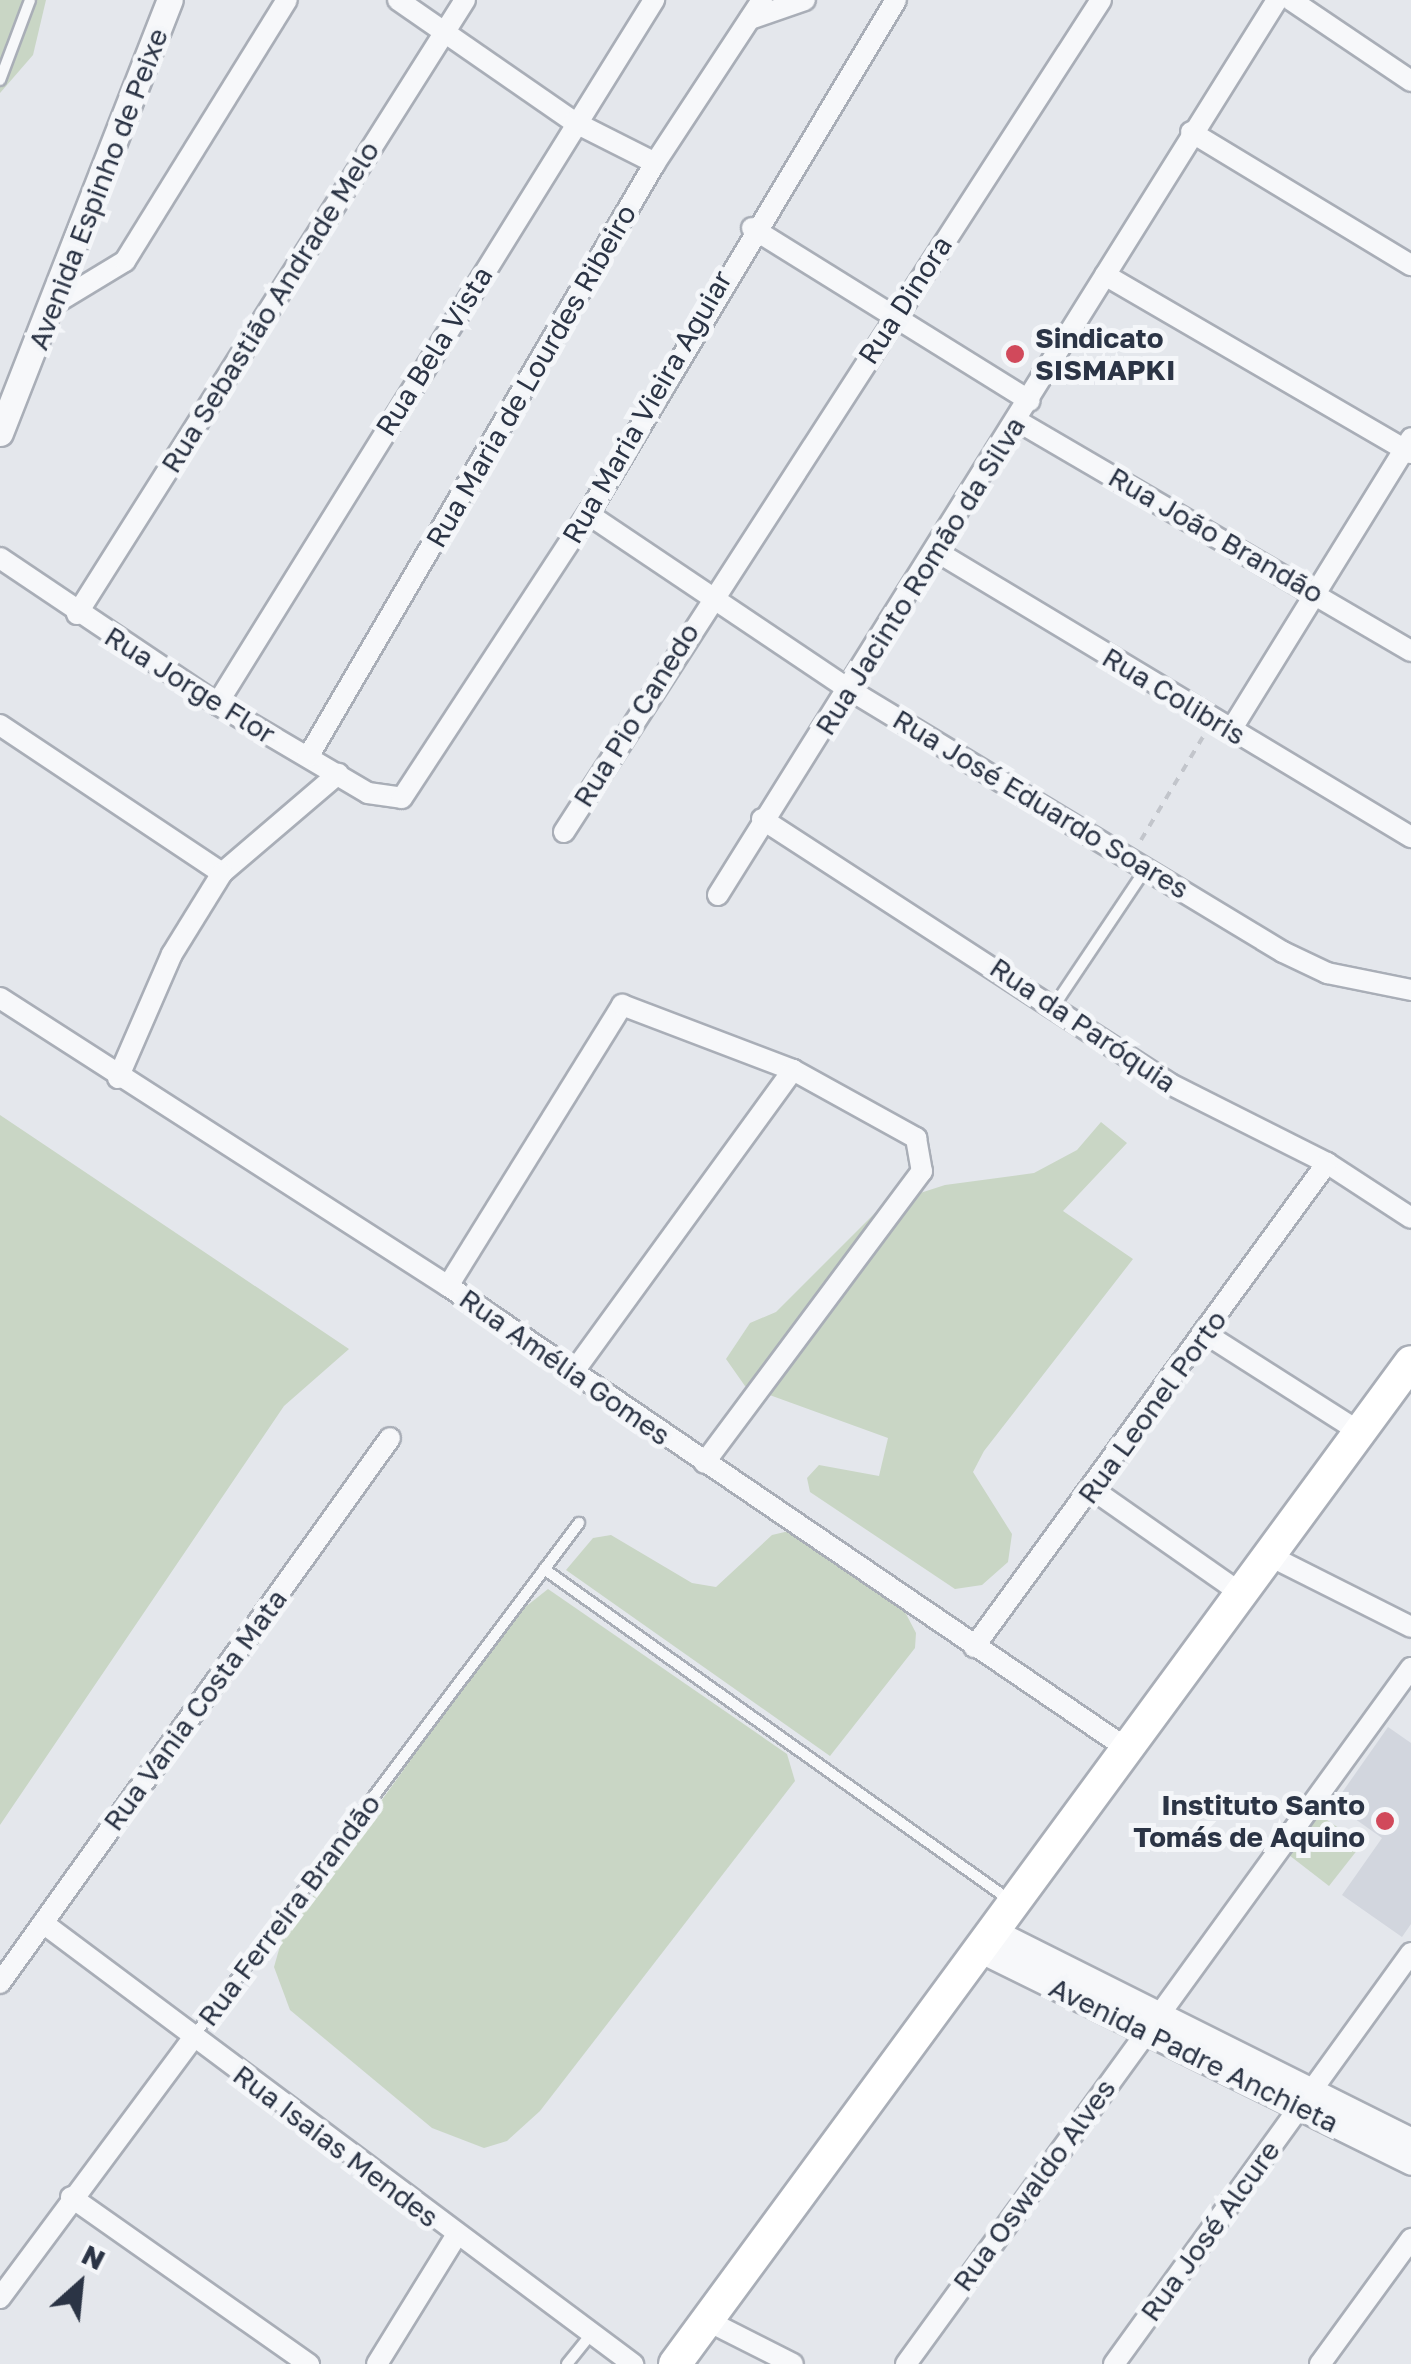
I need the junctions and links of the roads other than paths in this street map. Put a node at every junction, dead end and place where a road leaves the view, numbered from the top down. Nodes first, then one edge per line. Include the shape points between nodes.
1 (30, 0) edge
2 (170, 0) edge
3 (287, 0) edge
4 (398, 0) edge
5 (465, 0) edge
6 (654, 0) edge
7 (762, 0) edge
8 (805, 0) edge
9 (896, 0) edge
10 (1101, 0) edge
11 (1277, 0) edge
12 (1291, 0) edge
13 (750, 18) junction
14 (445, 30) junction
15 (0, 80) edge
16 (1411, 81) edge
17 (574, 122) junction
18 (1192, 132) junction
19 (655, 162) junction
20 (752, 228) junction
21 (1411, 265) edge
22 (1105, 275) junction
23 (59, 301) junction
24 (892, 320) junction
25 (1030, 401) junction
26 (1019, 422) junction
27 (0, 432) edge
28 (1409, 447) edge
29 (588, 514) junction
30 (939, 553) junction
31 (0, 558) edge
32 (1318, 592) junction
33 (708, 599) junction
34 (77, 614) junction
35 (1411, 652) edge
36 (850, 690) junction
37 (216, 704) junction
38 (1222, 725) junction
39 (0, 726) edge
40 (308, 757) junction
41 (338, 774) junction
42 (386, 801) joint
43 (762, 819) junction
44 (564, 832) dead end
45 (1411, 837) edge
46 (1139, 862) junction
47 (222, 873) junction
48 (718, 894) dead end
49 (1411, 990) edge
50 (0, 998) edge
51 (1056, 1003) junction
52 (793, 1070) junction
53 (118, 1078) junction
54 (1326, 1164) junction
55 (1411, 1218) edge
56 (448, 1286) junction
57 (1206, 1334) junction
58 (1411, 1362) edge
59 (572, 1374) junction
60 (1358, 1431) junction
61 (390, 1438) dead end
62 (704, 1463) junction
63 (1092, 1489) junction
64 (579, 1523) dead end
65 (1268, 1555) junction
66 (544, 1568) junction
67 (1238, 1592) junction
68 (1411, 1627) edge
69 (974, 1647) junction
70 (1411, 1668) edge
71 (1123, 1746) junction
72 (1011, 1901) junction
73 (43, 1923) junction
74 (984, 1939) junction
75 (1411, 1953) edge
76 (0, 1983) edge
77 (1153, 2021) junction
78 (193, 2038) junction
79 (1305, 2099) junction
80 (1411, 2141) edge
81 (1411, 2162) edge
82 (71, 2198) junction
83 (456, 2236) junction
84 (1411, 2239) edge
85 (0, 2298) edge
86 (708, 2321) junction
87 (591, 2334) junction
88 (309, 2364) edge
89 (376, 2364) edge
90 (567, 2364) edge
91 (633, 2364) edge
92 (675, 2364) edge
93 (793, 2364) edge
94 (906, 2364) edge
95 (1114, 2364) edge
96 (1320, 2364) edge

1 - 15 lane
2 - 23 street, Avenida Espinho de Peixe
3 - 23 street via 125,261
4 - 14 street
5 - 14 street, Rua Sebastião Andrade Melo
6 - 17 street, Rua Bela Vista
7 - 13 street, Rua Maria de Lourdes Ribeiro
8 - 13 street
9 - 20 street, Rua Maria Vieira Aguiar
10 - 24 street, Rua Dinora
11 - 18 street, Rua Jacinto Romão da Silva
12 - 16 street
13 - 19 street, Rua Maria de Lourdes Ribeiro
14 - 17 street
14 - 34 street, Rua Sebastião Andrade Melo
17 - 19 street
17 - 37 street, Rua Bela Vista
18 - 21 street
18 - 22 street, Rua Jacinto Romão da Silva
19 - 40 street, Rua Maria de Lourdes Ribeiro
20 - 24 street
20 - 29 street, Rua Maria Vieira Aguiar
22 - 25 street, Rua Jacinto Romão da Silva
22 - 28 street
23 - 27 street, Avenida Espinho de Peixe
24 - 25 street
24 - 33 street, Rua Dinora
25 - 26 street, Rua Jacinto Romão da Silva
26 - 30 street, Rua Jacinto Romão da Silva
26 - 32 street, Rua João Brandão
28 - 32 street
29 - 33 street, Rua José Eduardo Soares
29 - 42 street, Rua Maria Vieira Aguiar via 407,793
30 - 36 street, Rua Jacinto Romão da Silva
30 - 38 street, Rua Colibris
31 - 34 street, Rua Jorge Flor
32 - 35 street, Rua João Brandão
32 - 38 street
33 - 36 street, Rua José Eduardo Soares
33 - 44 street, Rua Pio Canedo
34 - 37 street, Rua Jorge Flor
36 - 43 street, Rua Jacinto Romão da Silva
36 - 46 street, Rua José Eduardo Soares
37 - 40 street, Rua Jorge Flor
38 - 45 street, Rua Colibris
39 - 47 street
40 - 41 street, Rua Jorge Flor
41 - 42 street, Rua Jorge Flor
41 - 47 street
43 - 48 street, Rua Jacinto Romão da Silva
43 - 51 street, Rua da Paróquia
46 - 49 street, Rua José Eduardo Soares via 1306,965
46 - 51 lane
47 - 53 street via 172,954
50 - 53 street, Rua Amélia Gomes
51 - 54 street, Rua da Paróquia via 1184,1093
52 - 56 street via 622,1006
52 - 59 street
52 - 62 street via 916,1138 922,1171
53 - 56 street, Rua Amélia Gomes
54 - 55 street, Rua da Paróquia
54 - 57 street, Rua Leonel Porto
56 - 59 street, Rua Amélia Gomes
57 - 60 street
57 - 63 street, Rua Leonel Porto
58 - 60 main road
59 - 62 street, Rua Amélia Gomes
60 - 65 main road
61 - 73 street, Rua Vania Costa Mata
62 - 69 street, Rua Amélia Gomes
63 - 67 street
63 - 69 street, Rua Leonel Porto
64 - 66 lane, Rua Ferreira Brandão
65 - 67 main road
65 - 68 street
66 - 72 lane
66 - 78 lane, Rua Ferreira Brandão
67 - 71 main road
69 - 71 street, Rua Amélia Gomes
70 - 77 street, Rua Oswaldo Alves
71 - 72 main road
72 - 74 main road
73 - 76 street, Rua Vania Costa Mata
73 - 78 street, Rua Isaias Mendes
74 - 77 street, Avenida Padre Anchieta
74 - 86 main road
75 - 79 street, Rua José Alcure
77 - 79 street, Avenida Padre Anchieta
77 - 94 street, Rua Oswaldo Alves
78 - 82 street, Rua Ferreira Brandão
78 - 83 street, Rua Isaias Mendes
79 - 80 street, Avenida Padre Anchieta
79 - 81 street, Avenida Padre Anchieta
79 - 95 street, Rua José Alcure
82 - 85 street, Rua Ferreira Brandão
82 - 88 street
83 - 87 street, Rua Isaias Mendes
83 - 89 street
84 - 96 street
86 - 92 main road
86 - 93 street
87 - 90 lane
87 - 91 street, Rua Isaias Mendes

